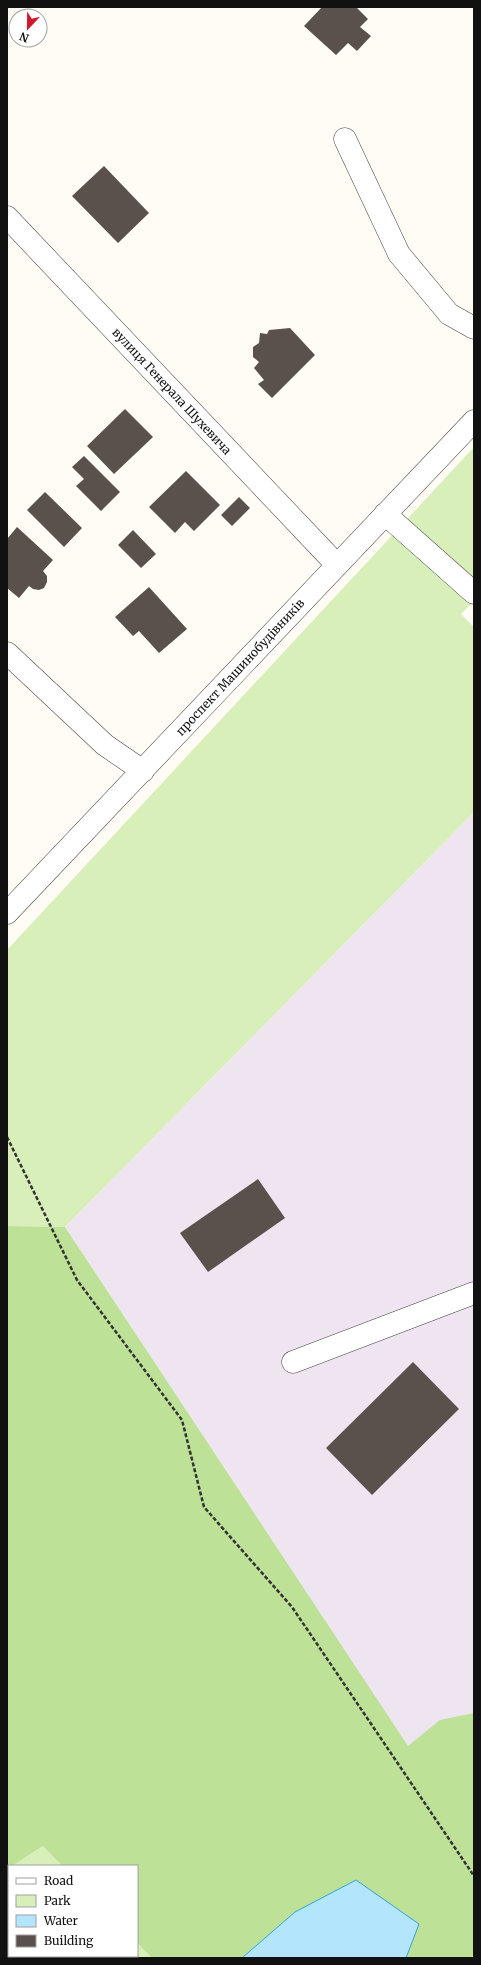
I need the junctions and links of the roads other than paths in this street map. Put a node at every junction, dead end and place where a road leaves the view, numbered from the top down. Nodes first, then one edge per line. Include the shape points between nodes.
1 (345, 139) dead end
2 (7, 217) edge
3 (474, 328) edge
4 (474, 421) edge
5 (385, 514) junction
6 (336, 565) junction
7 (474, 593) edge
8 (7, 654) edge
9 (142, 771) junction
10 (7, 913) edge
11 (474, 1292) edge
12 (293, 1362) dead end

1 - 3 street via 399,254 449,314
2 - 6 street, вулиця Генерала Шухевича
4 - 5 street, проспект Машинобудівників
5 - 6 street, проспект Машинобудівників
5 - 7 street
6 - 9 street, проспект Машинобудівників
8 - 9 street via 105,745
9 - 10 street, проспект Машинобудівників
11 - 12 street

